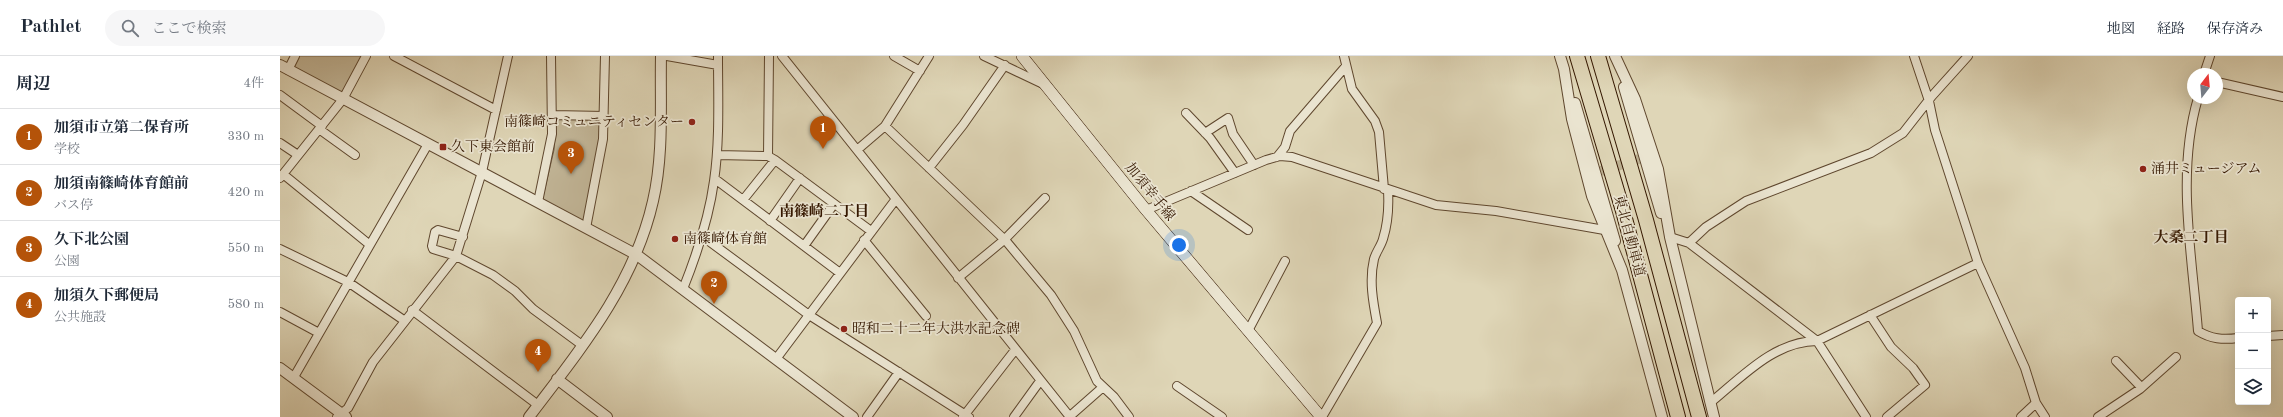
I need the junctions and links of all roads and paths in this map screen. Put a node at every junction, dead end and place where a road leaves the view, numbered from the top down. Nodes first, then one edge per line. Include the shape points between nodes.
1 (295, 56) edge
2 (366, 56) edge
3 (394, 56) edge
4 (508, 56) edge
5 (552, 56) edge
6 (605, 56) edge
7 (661, 56) edge
8 (667, 56) edge
9 (769, 56) edge
10 (782, 56) edge
11 (894, 56) edge
12 (929, 56) edge
13 (984, 56) edge
14 (1022, 56) edge
15 (1344, 56) edge
16 (1560, 56) edge
17 (1576, 56) edge
18 (1598, 56) edge
19 (1914, 56) edge
20 (1968, 56) edge
21 (2210, 56) edge
22 (1615, 58) edge
23 (718, 60) edge
24 (1005, 65) junction
25 (1346, 66) junction
26 (284, 67) edge
27 (2206, 68) edge
28 (1564, 69) junction
29 (920, 70) junction
30 (2223, 83) edge
31 (1043, 84) junction
32 (280, 95) edge
33 (2283, 97) edge
34 (343, 99) junction
35 (1929, 101) junction
36 (2197, 104) edge
37 (496, 110) junction
38 (1186, 113) dead end
39 (553, 115) junction
40 (604, 116) junction
41 (885, 126) junction
42 (320, 127) junction
43 (1205, 133) junction
44 (280, 143) edge
45 (428, 144) junction
46 (857, 150) junction
47 (298, 155) junction
48 (355, 155) dead end
49 (717, 155) junction
50 (1277, 157) junction
51 (772, 158) junction
52 (1254, 165) junction
53 (929, 168) junction
54 (482, 172) junction
55 (1235, 173) junction
56 (282, 176) edge
57 (800, 178) junction
58 (714, 179) junction
59 (1386, 190) junction
60 (1191, 191) junction
61 (1045, 198) dead end
62 (896, 199) junction
63 (743, 200) junction
64 (538, 202) junction
65 (834, 204) junction
66 (1146, 210) junction
67 (770, 220) junction
68 (586, 228) junction
69 (1248, 230) dead end
70 (871, 231) junction
71 (1609, 231) junction
72 (702, 236) junction
73 (463, 237) junction
74 (1670, 237) junction
75 (864, 240) junction
76 (1004, 240) junction
77 (1689, 243) junction
78 (370, 245) junction
79 (804, 246) junction
80 (280, 250) edge
81 (637, 255) junction
82 (456, 256) junction
83 (1285, 261) dead end
84 (1978, 263) junction
85 (840, 273) junction
86 (958, 278) junction
87 (348, 282) junction
88 (683, 289) junction
89 (412, 310) junction
90 (280, 312) edge
91 (809, 315) junction
92 (1870, 315) junction
93 (926, 316) dead end
94 (405, 321) junction
95 (1248, 331) junction
96 (319, 333) junction
97 (2283, 335) edge
98 (2271, 336) edge
99 (2235, 338) edge
100 (1817, 341) junction
101 (582, 345) junction
102 (1015, 350) junction
103 (2176, 357) dead end
104 (776, 359) junction
105 (2116, 361) dead end
106 (280, 368) edge
107 (899, 372) junction
108 (294, 377) junction
109 (557, 379) junction
110 (1040, 381) junction
111 (1177, 386) dead end
112 (1103, 387) junction
113 (2141, 388) junction
114 (1710, 403) junction
115 (2036, 403) junction
116 (538, 405) junction
117 (342, 416) edge
118 (966, 416) edge
119 (529, 417) edge
120 (606, 417) edge
121 (853, 417) edge
122 (867, 417) edge
123 (1014, 417) edge
124 (1070, 417) edge
125 (1129, 417) edge
126 (1222, 417) edge
127 (1321, 417) edge
128 (1662, 417) edge
129 (1678, 417) edge
130 (1699, 417) edge
131 (1714, 417) edge
132 (1866, 417) edge
133 (1887, 417) edge
134 (2021, 417) edge
135 (2046, 417) edge
136 (2098, 417) edge

1 - 26 street
2 - 34 street
3 - 37 street
4 - 37 street
5 - 39 street
6 - 40 street
7 - 81 street via 660,152 653,201
8 - 23 street
9 - 51 street
10 - 46 street
11 - 29 street
12 - 29 street
13 - 24 street
14 - 31 main road, 加須幸手線
15 - 25 street
16 - 28 street
17 - 129 highway, 東北自動車道 via 1621,203
18 - 130 highway, 東北自動車道 via 1646,220
19 - 35 street
20 - 35 street
21 - 27 street
22 - 74 street via 1642,158
22 - 74 street via 1635,99 1658,169
23 - 49 street
24 - 31 street
24 - 53 street
25 - 50 street via 1290,131 1285,147
25 - 59 street via 1352,89 1372,117 1379,132
26 - 34 street
28 - 71 street via 1598,172
28 - 71 street via 1572,119 1592,196
29 - 41 street
30 - 33 street
31 - 66 main road, 加須幸手線
32 - 42 street
34 - 42 street
34 - 45 street
35 - 77 street via 1903,133 1871,154 1746,201 1706,227
35 - 84 street via 1935,130
36 - 99 street via 2189,135 2187,164 2198,331 2208,337 2223,340
37 - 54 street
38 - 43 street
39 - 40 street
39 - 64 street via 549,153
40 - 68 street via 603,140
41 - 46 street
41 - 53 street
42 - 47 street
42 - 48 street
43 - 52 street via 1228,118 1233,134
43 - 55 street
44 - 47 street
45 - 54 street
45 - 78 street
46 - 62 street
47 - 56 street
49 - 51 street
49 - 58 street
50 - 52 street
50 - 59 street via 1292,157
51 - 57 street
51 - 63 street
52 - 55 street
53 - 76 street
54 - 64 street
54 - 73 street
55 - 60 street
56 - 78 street
57 - 65 street
57 - 67 street
58 - 63 street
58 - 72 street
59 - 71 street via 1436,205 1496,211
59 - 127 street via 1388,216 1374,260 1373,272 1372,300 1377,323
60 - 66 street
60 - 69 street
61 - 76 street
62 - 70 street
62 - 86 street
63 - 67 street
64 - 68 street
65 - 70 street
65 - 79 street
66 - 95 main road, 加須幸手線
67 - 79 street
68 - 81 street
70 - 75 street
71 - 128 street
72 - 88 street
72 - 91 street
73 - 82 street
73 - 82 street via 438,230 436,232 433,249
74 - 77 street
74 - 114 street
75 - 85 street
75 - 93 street
76 - 86 street
76 - 112 street via 1051,295 1074,331 1097,381
77 - 100 street
78 - 87 street
79 - 85 street
80 - 87 street
81 - 88 street
81 - 101 street via 613,302
82 - 89 street
82 - 101 street via 515,291 533,309
83 - 95 street
84 - 92 street
84 - 115 street via 2026,368
85 - 91 street
86 - 102 street
87 - 94 street
87 - 96 street
88 - 104 street
89 - 94 street
89 - 116 street
90 - 96 street
91 - 104 street
91 - 107 street
92 - 100 street
92 - 133 street via 1892,347 1913,368 1925,385
94 - 117 street via 373,362
95 - 127 main road, 加須幸手線
96 - 108 street
97 - 98 street
100 - 114 street via 1806,341 1778,350
100 - 132 street
101 - 109 street
102 - 110 street
102 - 118 street
103 - 113 street
104 - 121 street
105 - 113 street
106 - 108 street
107 - 118 street
107 - 122 street
108 - 117 street
109 - 116 street
109 - 120 street
110 - 123 street
110 - 124 street
111 - 126 street
112 - 124 street
112 - 125 street
113 - 136 street
114 - 131 street
115 - 134 street
115 - 135 street
116 - 119 street

